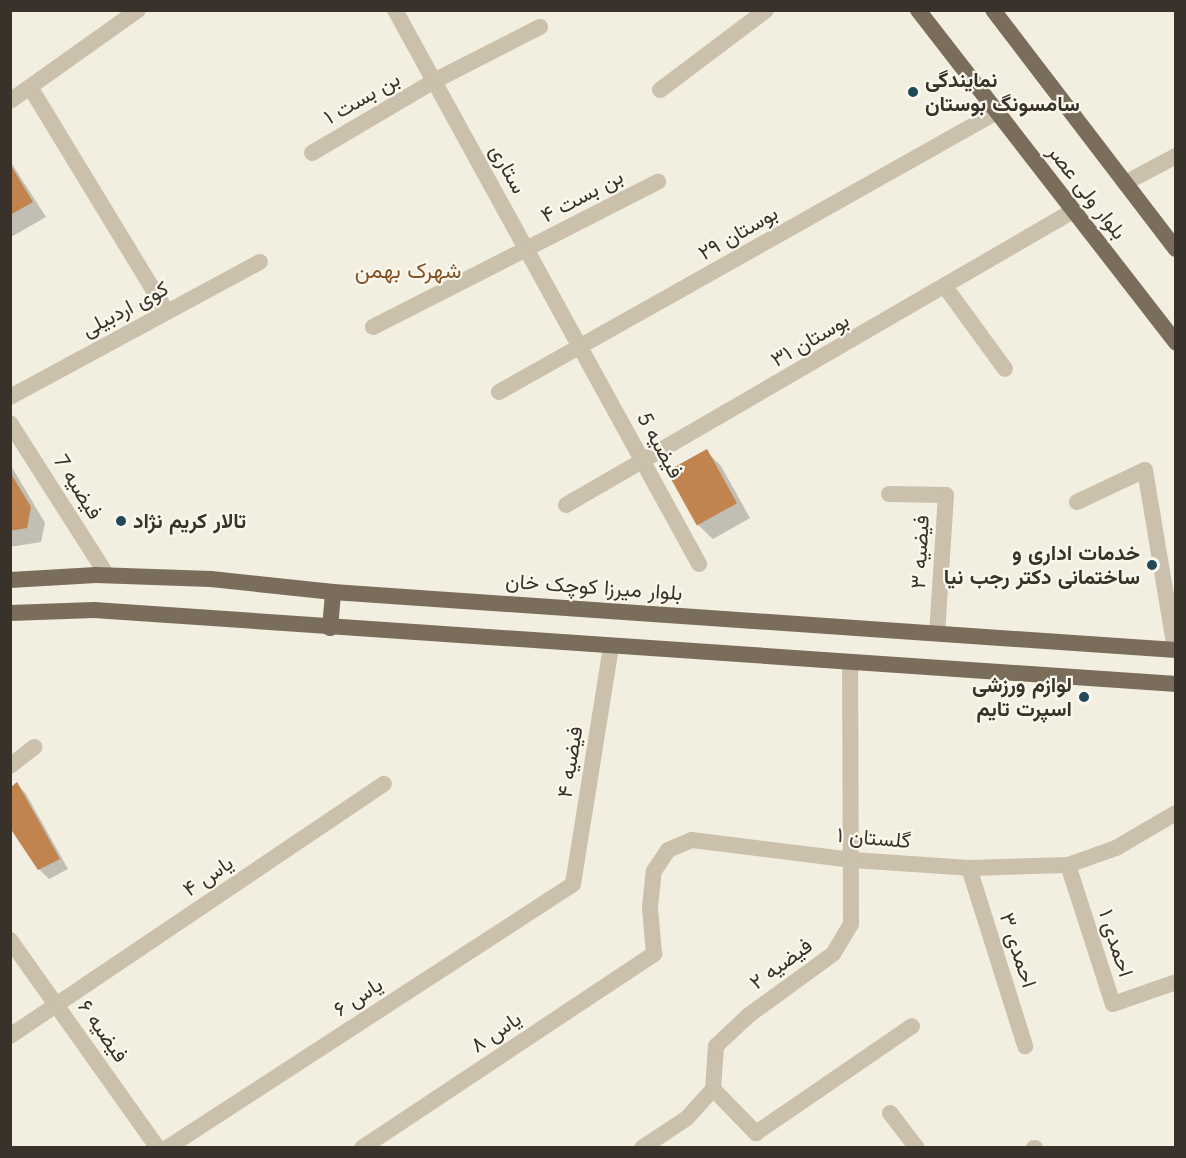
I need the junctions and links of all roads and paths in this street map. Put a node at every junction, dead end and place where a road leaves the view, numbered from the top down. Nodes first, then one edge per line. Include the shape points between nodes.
1 (138, 10) edge
2 (395, 10) edge
3 (766, 10) edge
4 (918, 10) edge
5 (993, 10) edge
6 (540, 27) dead end
7 (434, 81) junction
8 (30, 87) junction
9 (660, 90) dead end
10 (10, 101) edge
11 (997, 112) junction
12 (312, 153) dead end
13 (1176, 156) edge
14 (658, 182) dead end
15 (1125, 183) junction
16 (1073, 211) junction
17 (1176, 249) edge
18 (527, 250) junction
19 (260, 262) dead end
20 (946, 288) junction
21 (167, 312) junction
22 (373, 327) dead end
23 (1176, 343) edge
24 (581, 348) junction
25 (1005, 369) dead end
26 (500, 393) dead end
27 (10, 397) edge
28 (10, 423) edge
29 (643, 462) junction
30 (889, 494) dead end
31 (1077, 502) dead end
32 (566, 505) dead end
33 (699, 564) dead end
34 (106, 575) junction
35 (10, 580) edge
36 (333, 591) junction
37 (10, 613) edge
38 (330, 628) junction
39 (937, 633) junction
40 (611, 647) junction
41 (1175, 650) edge
42 (850, 663) junction
43 (1176, 684) edge
44 (34, 747) dead end
45 (10, 766) edge
46 (384, 783) dead end
47 (1176, 813) edge
48 (853, 860) junction
49 (1068, 865) junction
50 (969, 868) junction
51 (573, 884) joint
52 (10, 940) edge
53 (654, 954) joint
54 (1176, 982) edge
55 (57, 1006) junction
56 (912, 1026) dead end
57 (10, 1036) edge
58 (1025, 1046) dead end
59 (713, 1089) junction
60 (891, 1113) dead end
61 (158, 1148) edge
62 (167, 1148) edge
63 (362, 1148) edge
64 (642, 1148) edge
65 (917, 1148) edge

1 - 8 street
2 - 7 street, ستاری
3 - 9 street
4 - 11 main road, بلوار ولی عصر
5 - 15 main road, بلوار ولی عصر
6 - 7 street, ۱ بن بست
7 - 12 street, ۱ بن بست
7 - 18 street, ستاری
8 - 10 street
8 - 21 street
11 - 16 main road, بلوار ولی عصر
11 - 24 street, بوستان ۲۹
13 - 15 street
14 - 18 street, بن بست ۴
15 - 17 main road, بلوار ولی عصر
16 - 20 street, بوستان ۳۱
16 - 23 main road, بلوار ولی عصر
18 - 22 street, بن بست ۴
18 - 24 street, ستاری
19 - 21 street, کوی اردبیلی
20 - 25 street
20 - 29 street, بوستان ۳۱
21 - 27 street, کوی اردبیلی
24 - 26 street, بوستان ۲۹
24 - 29 street, فیضیه 5
28 - 34 street, فیضیه 7
29 - 32 street, بوستان ۳۱
29 - 33 street, فیضیه 5
30 - 39 street, فیضیه ۳ via 946,495
31 - 41 street via 1145,470
34 - 35 main road, بلوار میرزا کوچک خان
34 - 36 main road, بلوار میرزا کوچک خان via 211,579
36 - 38 main road
36 - 39 main road, بلوار میرزا کوچک خان
37 - 38 main road via 94,610
38 - 40 main road
39 - 41 main road, بلوار میرزا کوچک خان
40 - 42 main road
40 - 51 street, فیضیه ۴
42 - 43 main road
42 - 48 street, فیضیه ۲
44 - 45 street
46 - 55 street, یاس ۴
47 - 49 street, گلستان ۱ via 1116,848
48 - 50 street, گلستان ۱
48 - 53 street, گلستان ۱ via 692,840 668,850 654,871 650,907
48 - 59 street, فیضیه ۲ via 851,924 833,954 749,1015 716,1046
49 - 50 street, گلستان ۱
49 - 54 street, احمدی ۱ via 1113,1004
50 - 58 street, احمدی ۳
51 - 62 street, یاس ۶
52 - 55 street, فیضیه ۶
53 - 63 street, یاس ۸
55 - 57 street, یاس ۴
55 - 61 street, فیضیه ۶
56 - 59 street via 756,1133
59 - 64 street via 687,1118
60 - 65 street

